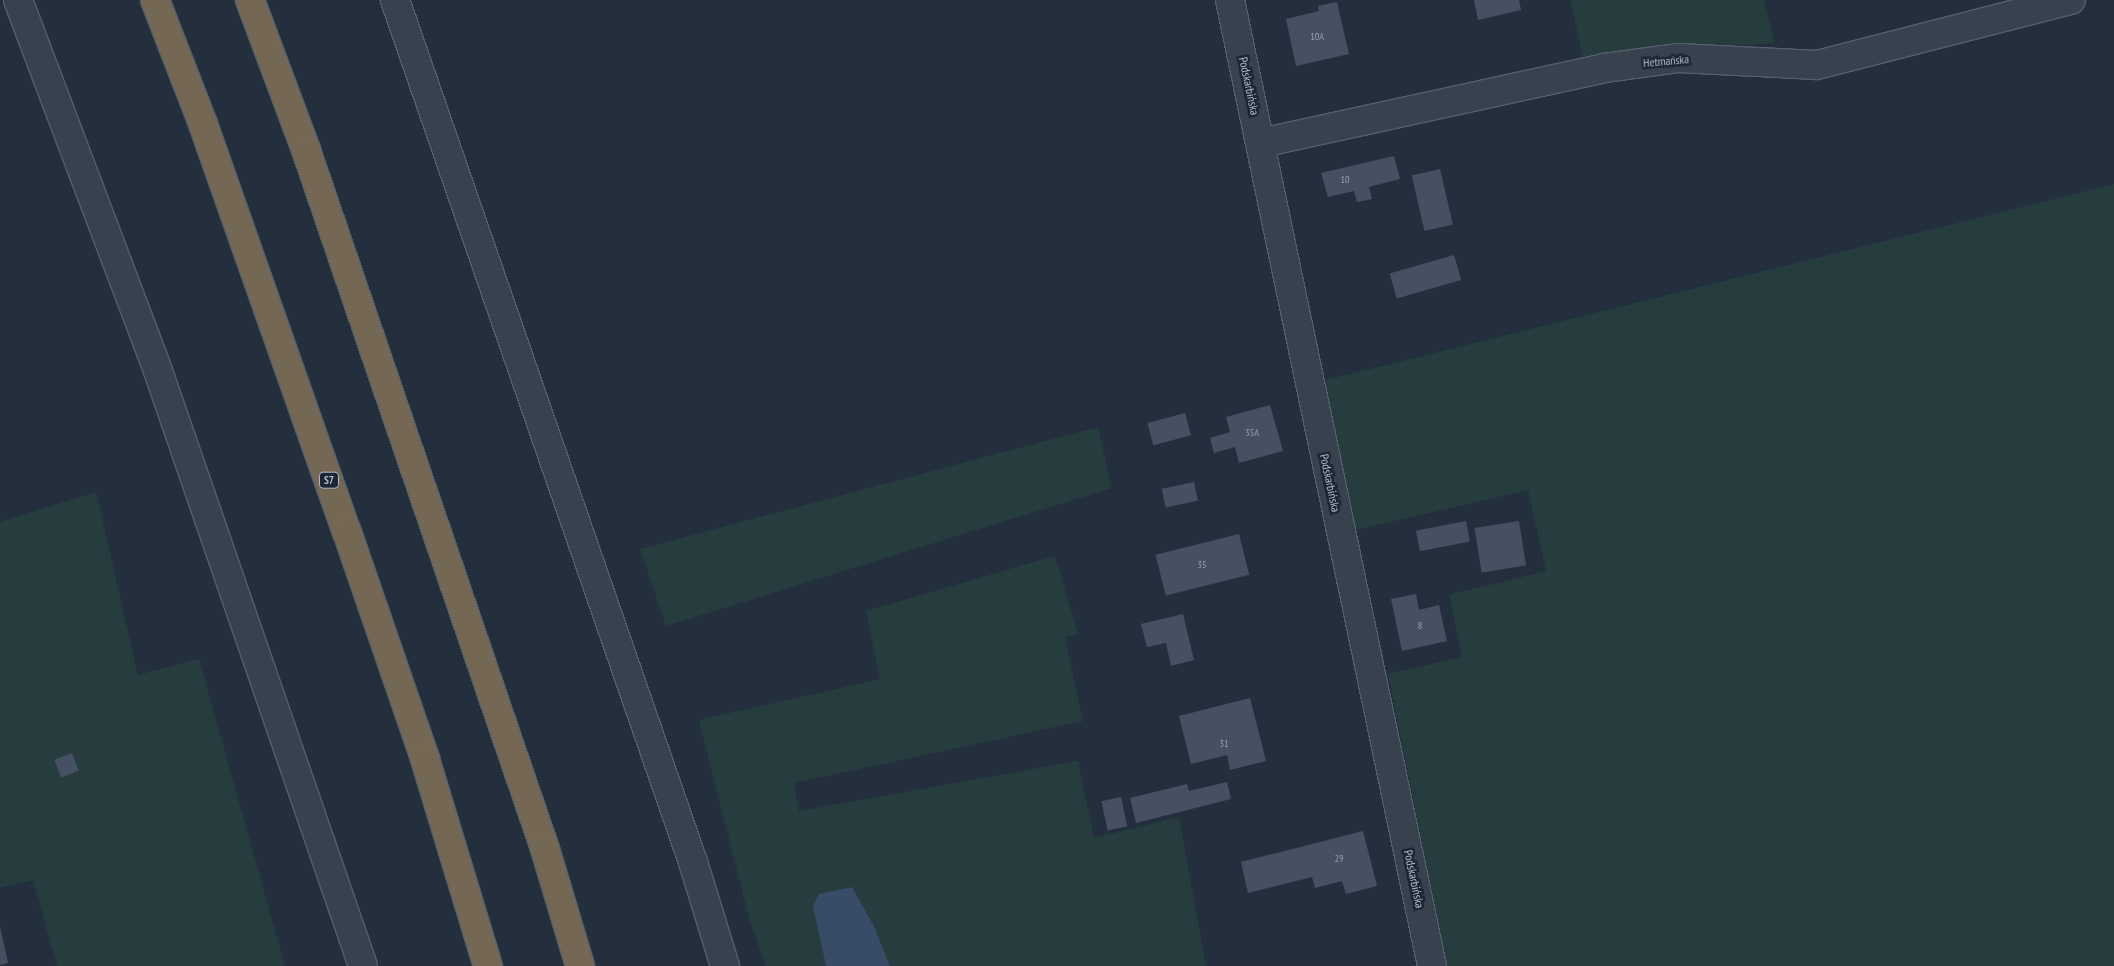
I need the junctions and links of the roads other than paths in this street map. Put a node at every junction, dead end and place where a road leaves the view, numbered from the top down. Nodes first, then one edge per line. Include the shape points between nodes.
1 (18, 0) edge
2 (155, 0) edge
3 (250, 0) edge
4 (395, 0) edge
5 (1230, 0) edge
6 (2071, 0) edge
7 (1261, 143) junction
8 (363, 966) edge
9 (488, 966) edge
10 (580, 966) edge
11 (725, 966) edge
12 (1432, 966) edge

1 - 8 street via 164,386
2 - 9 highway, S7 via 203,124 350,541 425,759
3 - 10 highway via 306,150 542,840
4 - 11 street
5 - 7 street, Podskarbińska
6 - 7 street, Hetmańska via 1817,65 1679,58 1604,68
7 - 12 street, Podskarbińska

